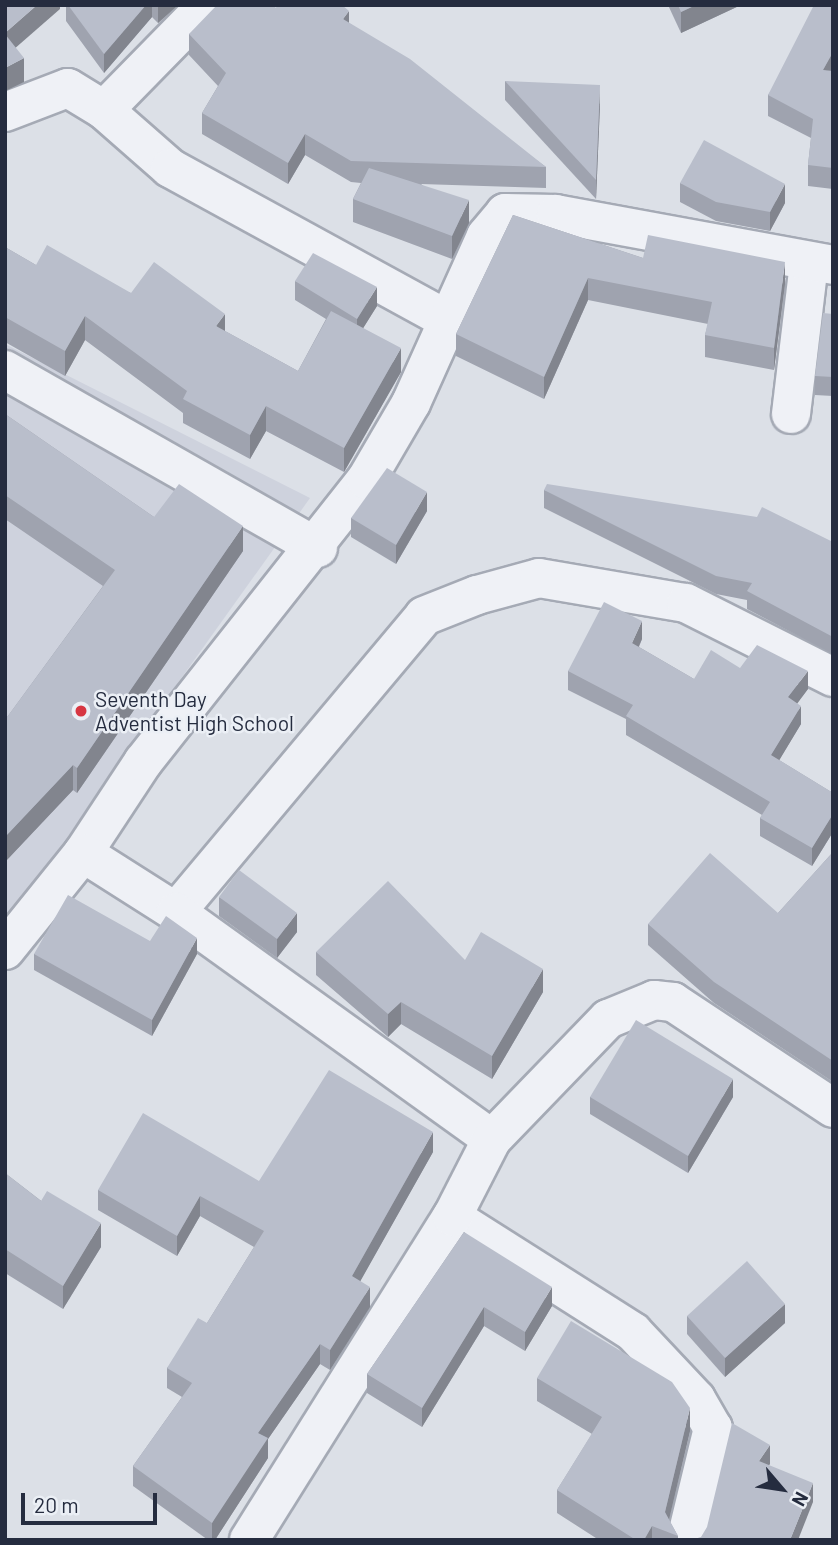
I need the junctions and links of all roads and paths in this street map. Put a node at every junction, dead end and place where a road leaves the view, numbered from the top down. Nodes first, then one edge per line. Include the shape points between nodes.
1 (207, 5) edge
2 (104, 110) junction
3 (5, 112) edge
4 (821, 265) edge
5 (446, 320) junction
6 (5, 370) edge
7 (791, 414) dead end
8 (318, 548) junction
9 (833, 677) edge
10 (83, 853) junction
11 (176, 912) junction
12 (5, 950) edge
13 (833, 1108) edge
14 (492, 1139) junction
15 (452, 1217) junction
16 (248, 1540) edge
17 (686, 1540) edge

1 - 2 street
2 - 3 street via 68,88
2 - 5 street via 170,168
4 - 5 street via 556,214 505,213 485,236
4 - 7 street
5 - 8 street via 411,403
6 - 8 street
8 - 10 street via 144,762
9 - 11 street via 686,603 539,578 477,595 424,616
10 - 11 street
10 - 12 street
11 - 14 street
13 - 14 street via 693,1010 654,1000 608,1019
14 - 15 street
15 - 16 street
15 - 17 street via 633,1332 696,1399 713,1428

